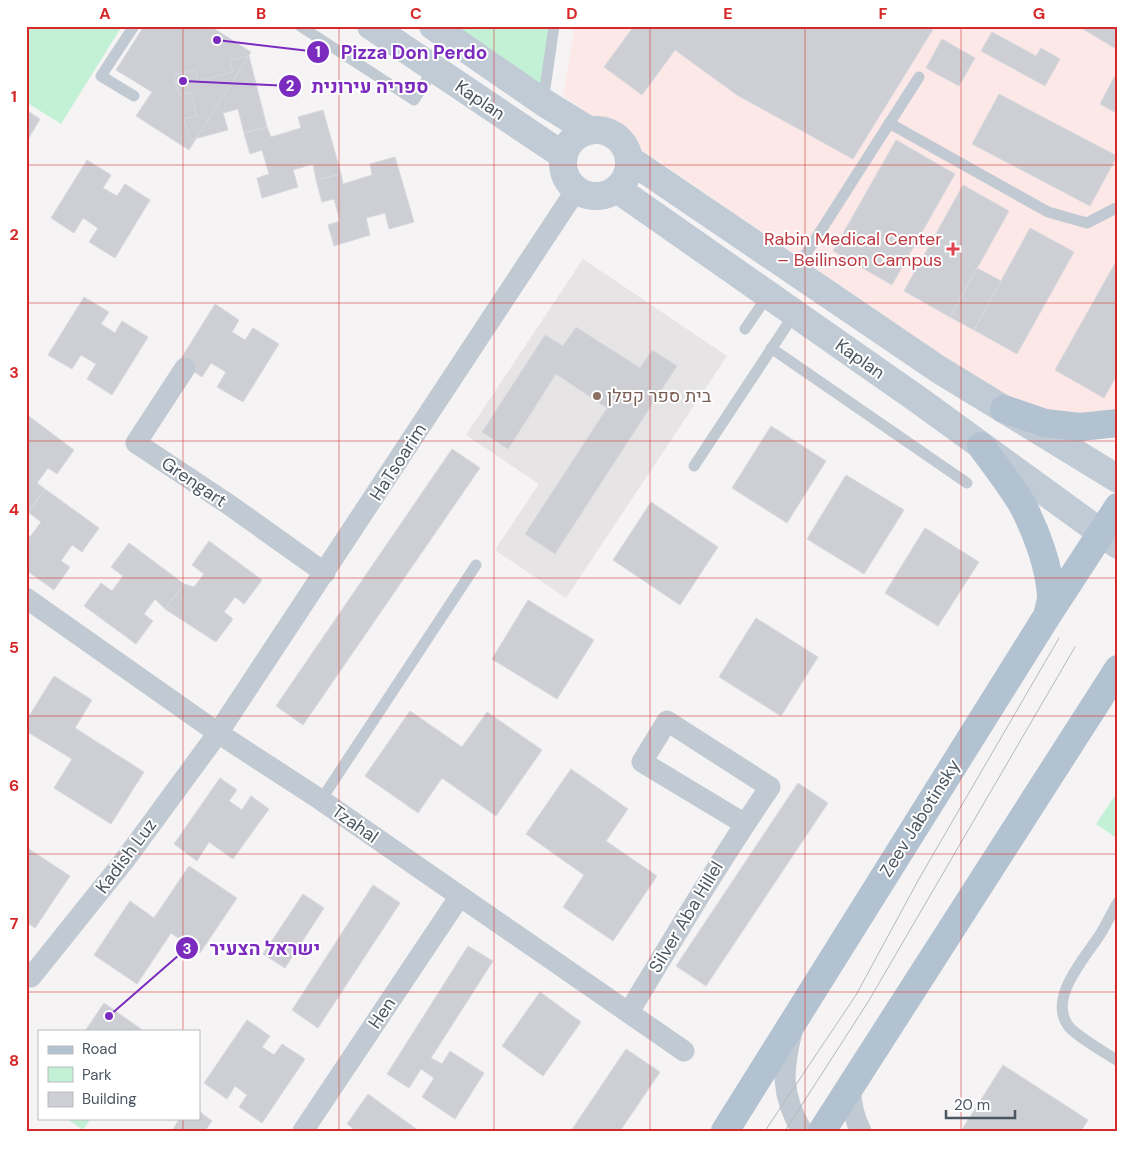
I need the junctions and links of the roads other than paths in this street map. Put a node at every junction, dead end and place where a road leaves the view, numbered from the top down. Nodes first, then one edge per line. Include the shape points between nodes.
1 (134, 26) edge
2 (300, 26) edge
3 (371, 26) edge
4 (433, 26) edge
5 (554, 26) edge
6 (434, 69) junction
7 (919, 77) dead end
8 (134, 96) dead end
9 (543, 102) junction
10 (889, 124) junction
11 (590, 130) junction
12 (564, 156) junction
13 (629, 159) junction
14 (617, 189) junction
15 (576, 190) junction
16 (1118, 207) edge
17 (794, 273) junction
18 (768, 294) junction
19 (795, 313) junction
20 (745, 329) dead end
21 (771, 348) junction
22 (186, 368) dead end
23 (1004, 409) junction
24 (1118, 423) edge
25 (981, 446) junction
26 (694, 466) dead end
27 (1118, 479) edge
28 (968, 483) dead end
29 (1118, 507) edge
30 (1109, 538) edge
31 (476, 565) dead end
32 (325, 572) junction
33 (26, 598) edge
34 (1047, 616) junction
35 (1118, 668) edge
36 (1110, 685) edge
37 (218, 733) junction
38 (321, 800) junction
39 (745, 824) junction
40 (460, 896) junction
41 (1118, 902) edge
42 (31, 977) dead end
43 (628, 1012) junction
44 (796, 1014) junction
45 (684, 1051) dead end
46 (1118, 1061) edge
47 (850, 1086) junction
48 (303, 1131) edge
49 (725, 1131) edge
50 (802, 1131) edge
51 (822, 1131) edge
52 (861, 1131) edge

1 - 8 lane via 102,76
2 - 6 lane via 414,100
3 - 6 street, Kaplan
4 - 9 street, Kaplan
5 - 9 lane
6 - 12 street, Kaplan
7 - 10 lane
9 - 11 street, Kaplan
10 - 16 lane via 1048,212 1087,223
10 - 17 lane
11 - 12 street via 571,141
11 - 13 street via 600,130 615,137 626,149
12 - 15 street via 564,172
13 - 14 street via 626,175
13 - 17 street, Kaplan
14 - 15 street via 597,196
14 - 18 street, Kaplan
15 - 32 street, HaTsoarim
17 - 23 street, Kaplan
18 - 19 street, Kaplan
18 - 20 lane
19 - 21 lane
19 - 25 street, Kaplan
21 - 26 lane
21 - 28 lane
22 - 32 street, Grengart via 136,443
23 - 24 main road via 1045,423 1080,427
23 - 27 street, Kaplan
25 - 30 street, Kaplan
25 - 34 main road via 1022,505 1044,557 1051,598
29 - 30 main road, Zeev Jabotinsky
30 - 34 main road, Zeev Jabotinsky
31 - 38 lane
32 - 37 street, HaTsoarim
33 - 37 street, Tzahal
34 - 44 main road, Zeev Jabotinsky
35 - 36 main road
36 - 47 main road
37 - 38 street, Tzahal
37 - 42 street, Kadish Luz via 124,861
38 - 40 street, Tzahal
39 - 39 street, Silver Aba Hillel via 642,762 667,721 770,787
39 - 43 street, Silver Aba Hillel
40 - 43 street, Tzahal
40 - 48 street, Hen
41 - 46 lane via 1071,977 1063,1000 1063,1014 1070,1028
43 - 45 street, Tzahal
44 - 49 main road, Zeev Jabotinsky
44 - 50 street via 784,1083 789,1106
47 - 51 main road
47 - 52 street via 855,1119

